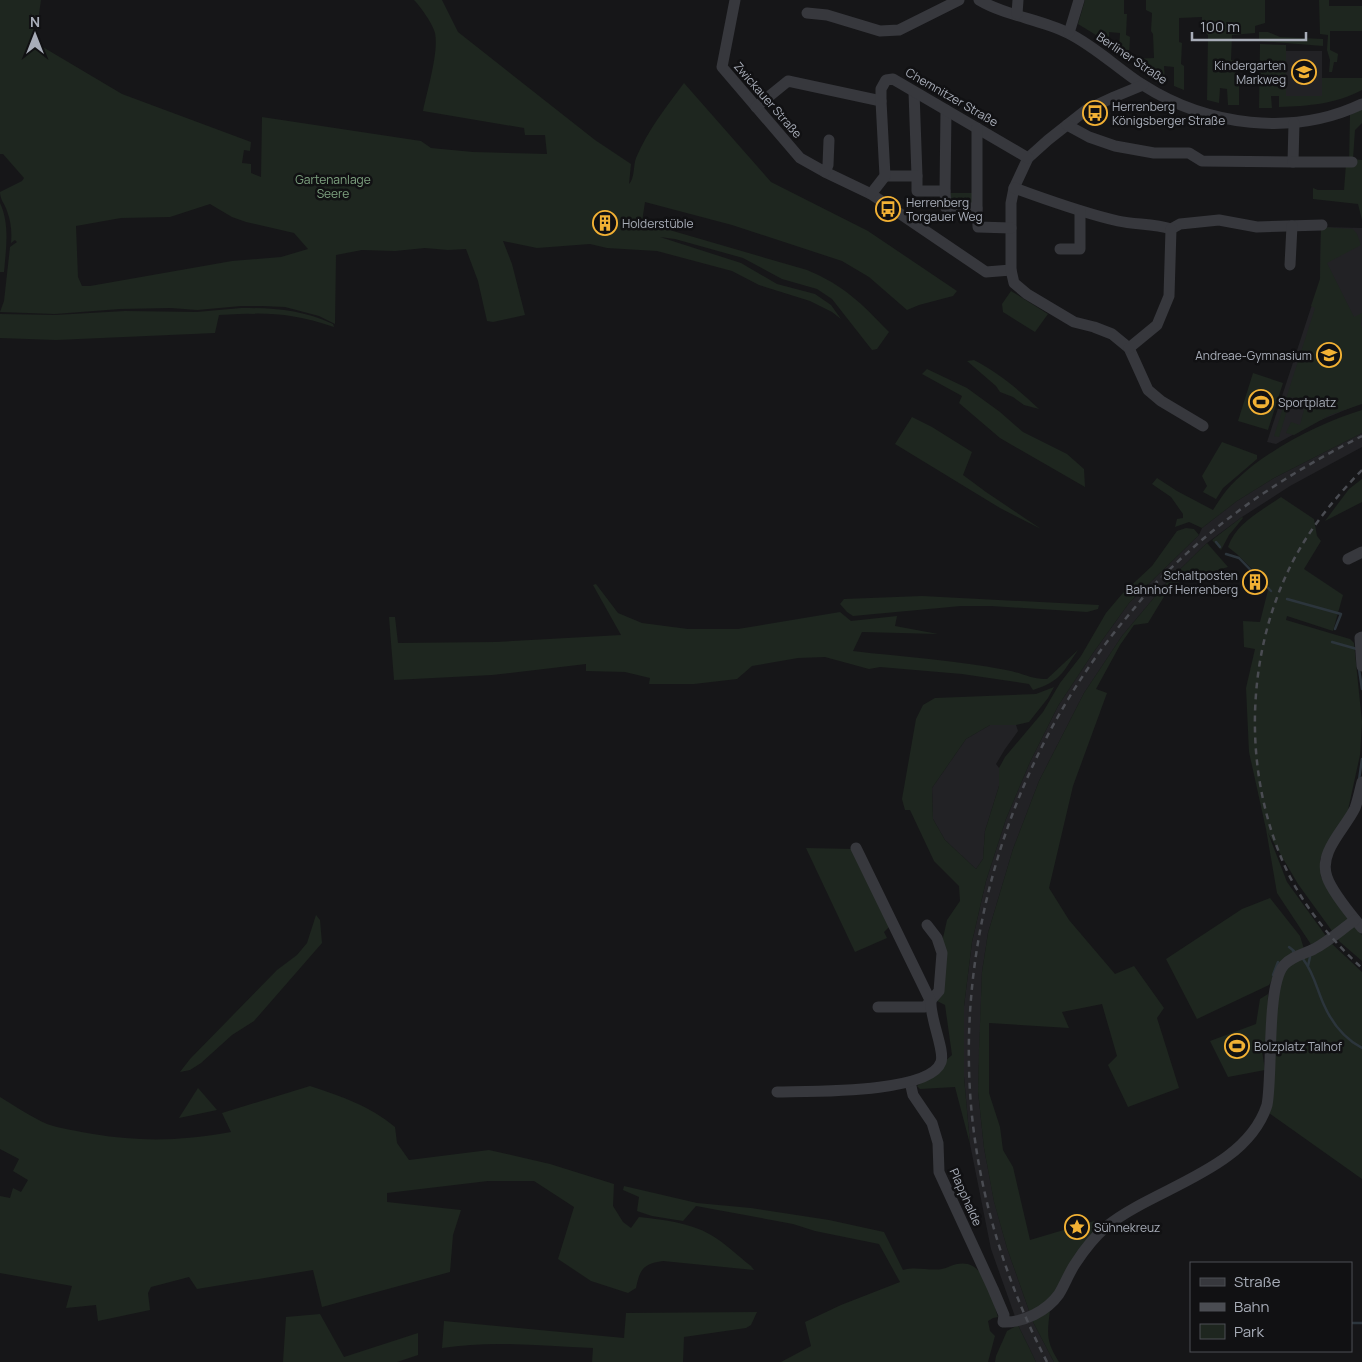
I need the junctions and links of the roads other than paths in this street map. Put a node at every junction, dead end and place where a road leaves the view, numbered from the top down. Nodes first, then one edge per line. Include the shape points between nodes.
1 (735, 0) edge
2 (959, 0) edge
3 (979, 0) edge
4 (1018, 0) edge
5 (1079, 0) edge
6 (807, 13) dead end
7 (1017, 14) junction
8 (1069, 33) junction
9 (1143, 85) junction
10 (914, 92) junction
11 (881, 101) junction
12 (1362, 104) edge
13 (756, 108) junction
14 (946, 110) junction
15 (1294, 123) junction
16 (1067, 125) junction
17 (977, 128) junction
18 (829, 140) dead end
19 (1028, 158) junction
20 (1293, 162) junction
21 (1352, 162) dead end
22 (825, 172) junction
23 (885, 176) junction
24 (916, 176) junction
25 (1014, 188) junction
26 (945, 191) junction
27 (871, 194) junction
28 (977, 208) junction
29 (1080, 211) junction
30 (1322, 225) dead end
31 (1292, 226) junction
32 (1010, 228) junction
33 (1171, 229) junction
34 (1060, 249) dead end
35 (1290, 265) dead end
36 (1011, 270) junction
37 (1128, 348) junction
38 (1203, 426) dead end
39 (1362, 552) edge
40 (1348, 559) dead end
41 (1362, 637) edge
42 (1362, 666) edge
43 (1362, 782) edge
44 (856, 848) dead end
45 (1359, 924) edge
46 (927, 925) dead end
47 (931, 1002) junction
48 (878, 1007) dead end
49 (910, 1082) junction
50 (777, 1092) dead end

1 - 13 street, Zwickauer Straße via 722,68
2 - 6 street via 900,30 880,31 826,15
3 - 7 street, Berliner Straße
4 - 7 street
5 - 8 street
7 - 8 street, Berliner Straße
8 - 9 street, Berliner Straße
9 - 15 street, Berliner Straße via 1180,105 1221,118 1253,123
9 - 16 street via 1086,110
10 - 11 street, Chemnitzer Straße via 893,79 886,80 881,89
10 - 14 street, Chemnitzer Straße
10 - 24 street
11 - 13 street via 788,81
11 - 23 street, Chemnitzer Straße
12 - 15 street, Berliner Straße via 1330,116
13 - 22 street, Zwickauer Straße via 800,158
14 - 17 street, Chemnitzer Straße
14 - 26 street
15 - 20 street
16 - 19 street
16 - 20 street via 1115,146 1154,153 1188,153 1202,161
17 - 19 street, Chemnitzer Straße
17 - 28 street
18 - 22 street
19 - 25 street
20 - 21 street
22 - 27 street, Zwickauer Straße
23 - 24 street
23 - 27 street
24 - 26 street via 917,191
25 - 29 street
25 - 32 street
26 - 28 street via 946,208
27 - 36 street, Zwickauer Straße via 986,272
28 - 32 street via 978,226
29 - 33 street
29 - 34 street via 1080,249
30 - 31 street
31 - 33 street via 1257,226 1219,220 1180,224
31 - 35 street
32 - 36 street
33 - 37 street via 1169,296 1157,325
36 - 37 street via 1014,283 1026,294 1074,322 1112,334
37 - 38 street via 1148,390
39 - 40 street
41 - 42 street
43 - 45 street via 1354,808 1325,863 1327,878
44 - 47 street
45 - 49 street, Plapphalde via 1293,958 1280,972 1275,993 1268,1105 1250,1136 1220,1160 1109,1225 1090,1243 1050,1304 1014,1322 1003,1322 1004,1315 993,1289 939,1172 938,1143 932,1124 913,1095
46 - 47 street via 937,938 942,953 939,992
47 - 48 street via 925,1007
47 - 49 street via 930,1012 941,1062 928,1075
49 - 50 street via 873,1088

